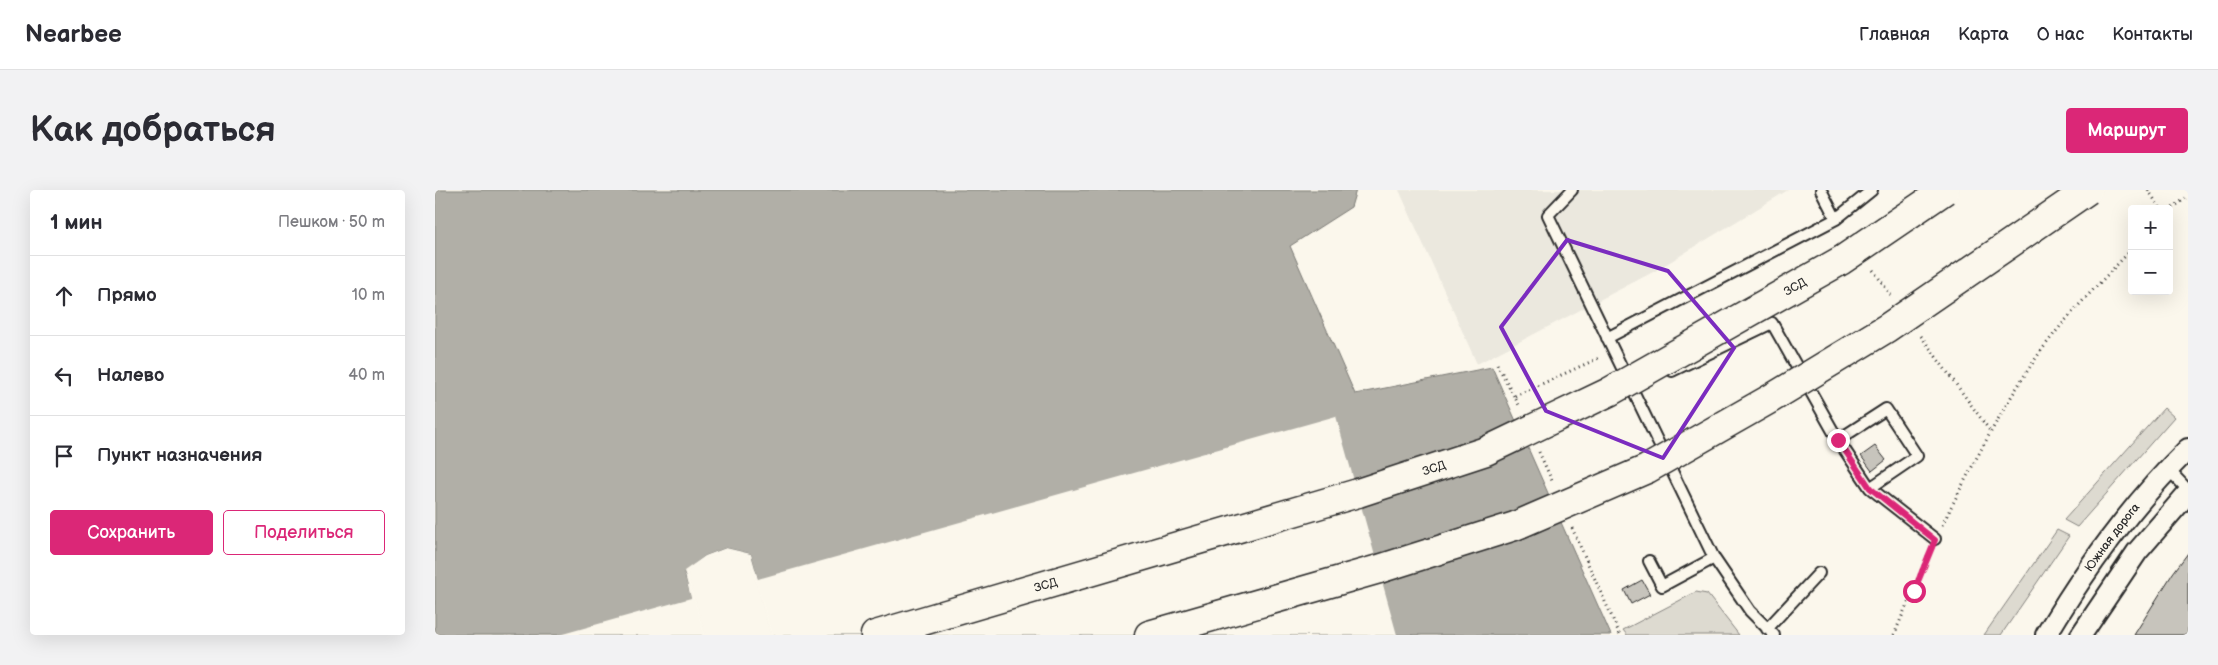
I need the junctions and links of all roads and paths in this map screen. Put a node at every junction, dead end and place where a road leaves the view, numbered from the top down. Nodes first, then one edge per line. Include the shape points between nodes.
1 (1572, 190) edge
2 (1821, 190) edge
3 (1872, 190) edge
4 (1945, 190) edge
5 (2088, 190) edge
6 (2148, 190) edge
7 (2188, 196) edge
8 (2158, 205) edge
9 (2173, 208) edge
10 (1836, 219) junction
11 (2131, 250) edge
12 (1607, 338) junction
13 (1613, 352) junction
14 (1659, 377) dead end
15 (1515, 396) dead end
16 (1838, 440) junction
17 (2188, 449) edge
18 (2168, 469) junction
19 (1870, 488) junction
20 (2188, 491) edge
21 (1935, 540) junction
22 (1714, 558) junction
23 (1649, 561) dead end
24 (1819, 573) dead end
25 (1771, 632) edge
26 (875, 635) edge
27 (1149, 635) edge
28 (1894, 635) edge
29 (2046, 635) edge
30 (2081, 635) edge

1 - 12 lane via 1548,215
2 - 10 lane
3 - 10 lane
4 - 26 highway, ЗСД, bridge via 1842,260 1728,326 1609,392 1485,451 1354,495
5 - 27 highway, bridge via 1887,328 1647,469 1515,526
6 - 8 path
7 - 9 path
10 - 12 lane
11 - 21 path via 2083,300 2037,357 1990,431
12 - 13 lane
13 - 15 path
13 - 22 lane via 1637,388
14 - 16 lane via 1772,324
16 - 19 lane
16 - 19 lane via 1885,409 1917,456
17 - 18 street, Южная дорога
18 - 20 lane
18 - 29 street, Южная дорога via 2120,525 2070,594
19 - 21 lane
20 - 30 street via 2137,552
21 - 28 path
22 - 23 lane via 1662,586
22 - 25 lane via 1750,611
24 - 25 lane

